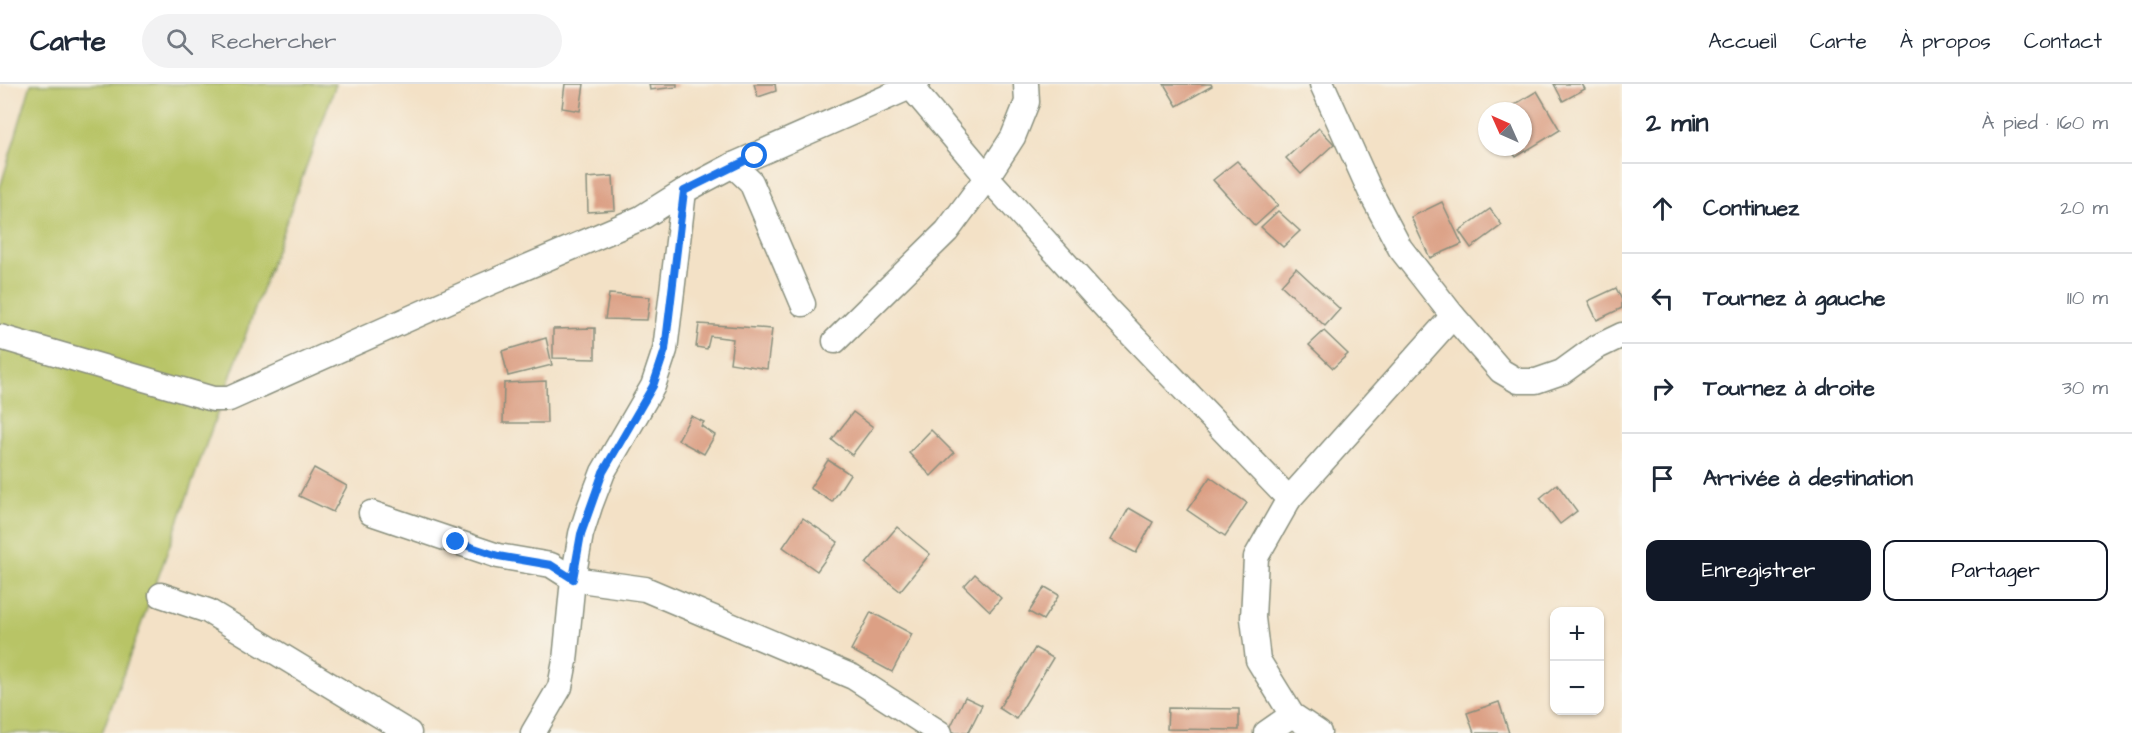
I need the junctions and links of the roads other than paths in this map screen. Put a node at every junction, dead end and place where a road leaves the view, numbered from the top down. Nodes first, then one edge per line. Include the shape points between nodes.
1 (1026, 84) edge
2 (1322, 84) edge
3 (914, 85) edge
4 (733, 165) junction
5 (987, 177) junction
6 (684, 191) junction
7 (803, 304) dead end
8 (1452, 316) junction
9 (1622, 334) edge
10 (0, 337) edge
11 (835, 341) dead end
12 (1289, 499) junction
13 (371, 513) dead end
14 (573, 579) junction
15 (161, 595) dead end
16 (1292, 715) junction
17 (409, 733) edge
18 (533, 733) edge
19 (940, 733) edge
20 (1266, 733) edge
21 (1319, 733) edge

1 - 5 street via 1027,102 1013,137
2 - 8 street via 1400,248
3 - 4 street
3 - 5 street
4 - 6 street
4 - 7 street via 752,182
5 - 11 street via 947,231
5 - 12 street
6 - 10 street via 641,218 230,399 213,399
6 - 14 street via 665,350 653,386 603,472 581,534
8 - 9 street via 1501,371 1518,381 1536,381 1562,372
8 - 12 street
12 - 16 street via 1256,557 1253,618 1258,660
13 - 14 street via 498,556 551,565
14 - 18 street via 560,687
14 - 19 street via 645,589 749,632 853,677
15 - 17 street via 208,611
16 - 20 street
16 - 21 street

